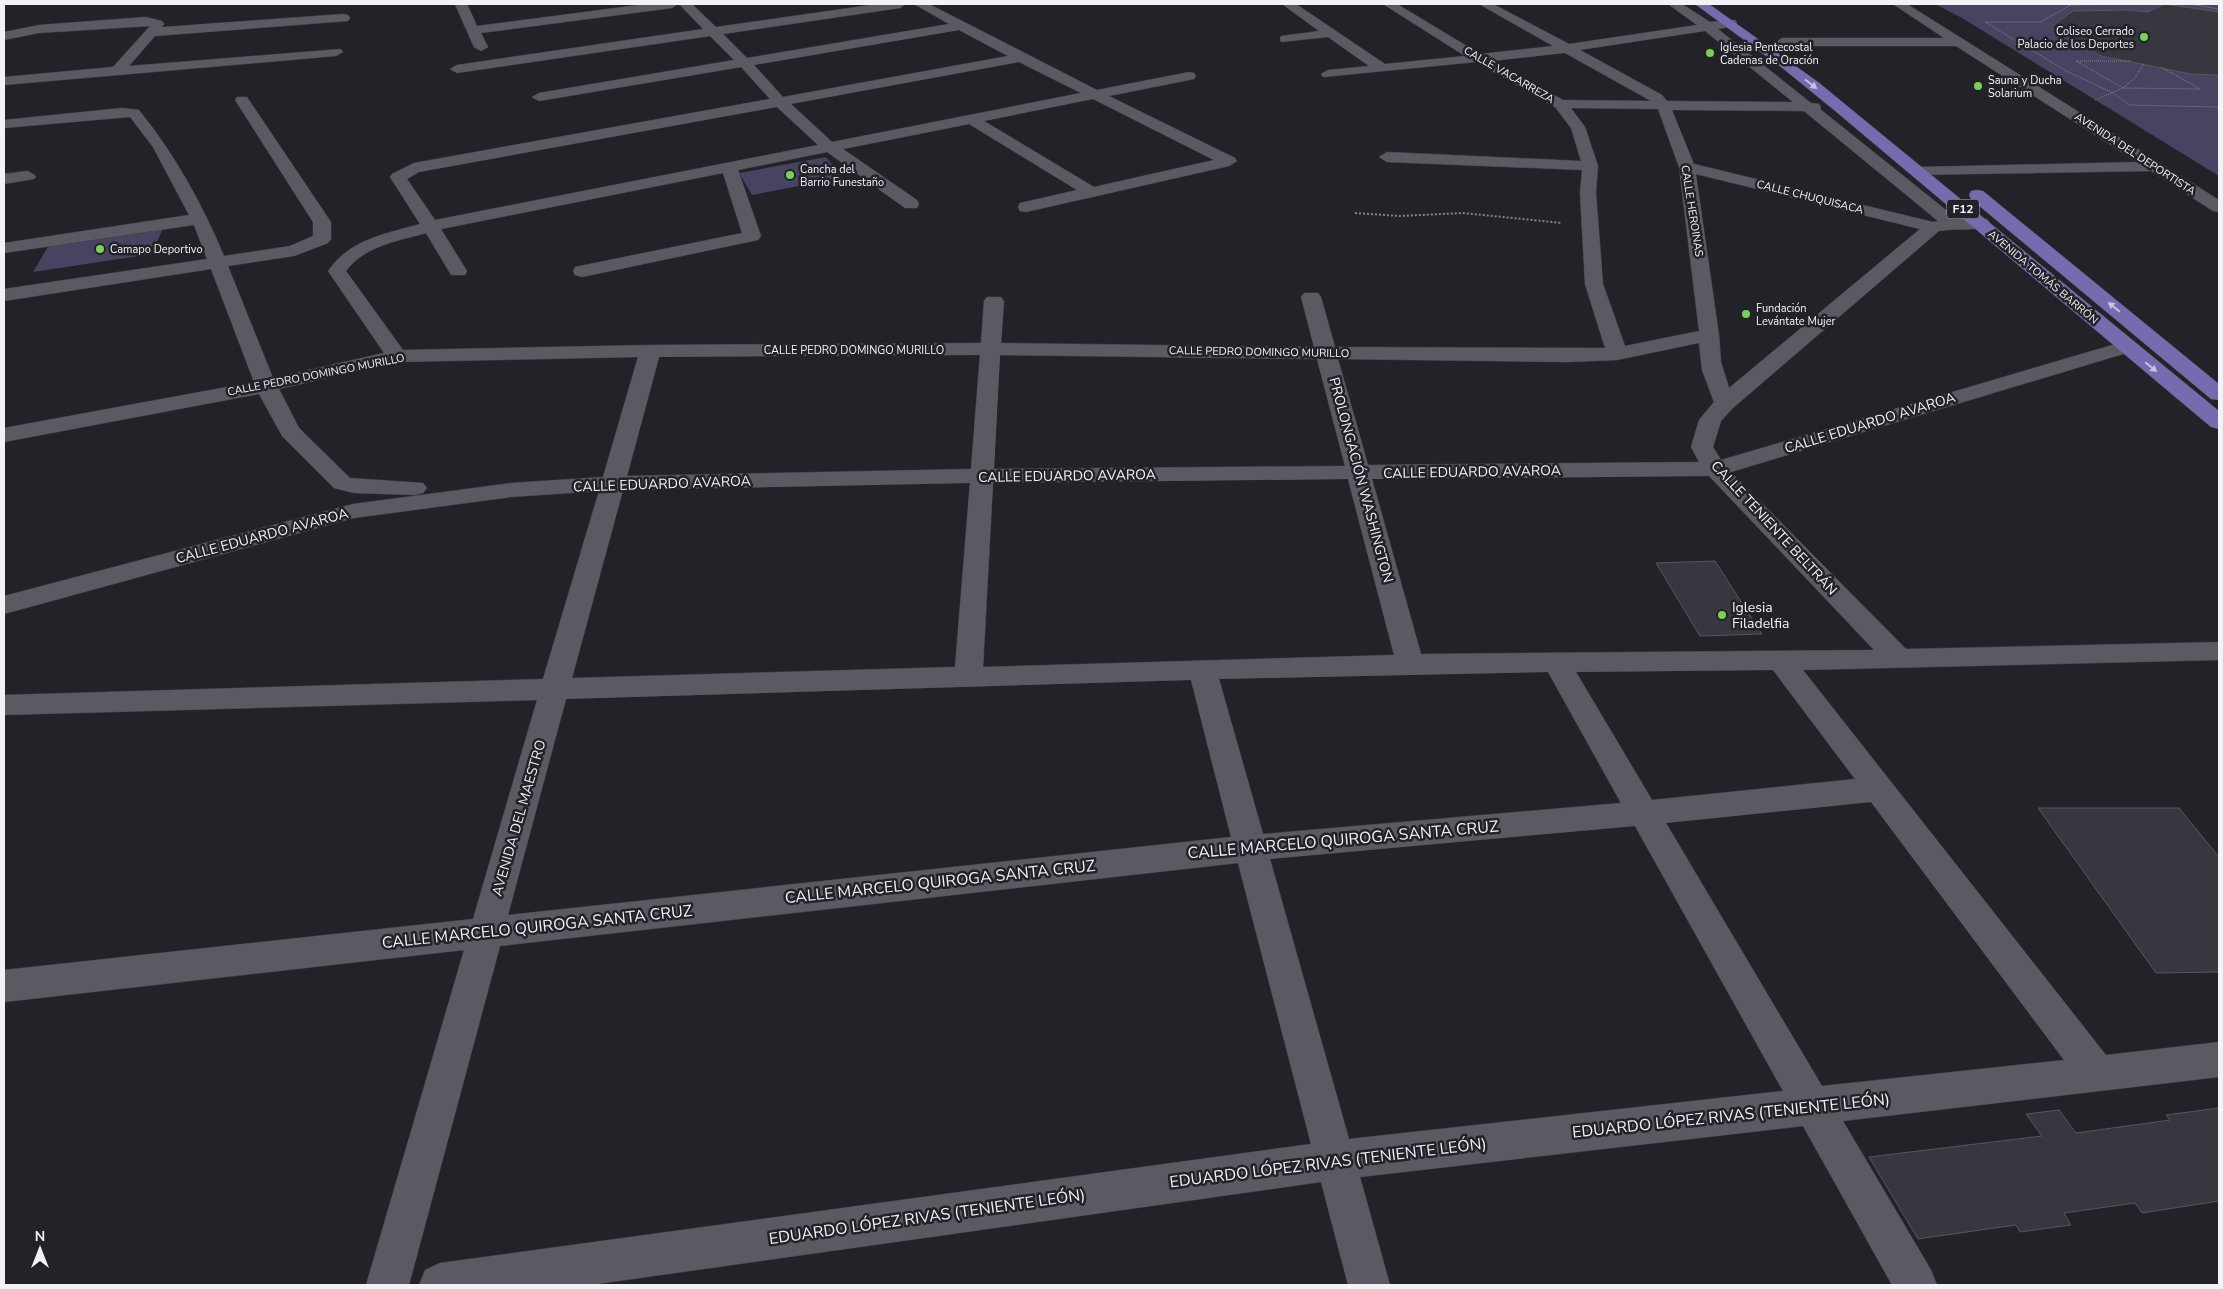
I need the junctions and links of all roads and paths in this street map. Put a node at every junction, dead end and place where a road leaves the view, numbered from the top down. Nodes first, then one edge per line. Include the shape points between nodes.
1 (461, 4) edge
2 (672, 4) edge
3 (685, 4) edge
4 (900, 4) edge
5 (920, 4) edge
6 (1288, 4) edge
7 (1389, 4) edge
8 (1507, 4) edge
9 (1674, 4) edge
10 (1701, 4) edge
11 (1725, 4) edge
12 (1899, 4) edge
13 (1918, 4) edge
14 (2071, 4) edge
15 (2125, 4) edge
16 (2190, 4) edge
17 (1488, 5) edge
18 (2219, 9) edge
19 (344, 18) dead end
20 (1731, 24) junction
21 (961, 26) junction
22 (1707, 26) junction
23 (473, 30) junction
24 (712, 31) junction
25 (150, 32) junction
26 (1329, 33) junction
27 (4, 36) edge
28 (1286, 39) dead end
29 (1979, 41) junction
30 (1782, 42) junction
31 (1960, 42) junction
32 (1564, 49) junction
33 (336, 52) dead end
34 (1020, 58) junction
35 (1478, 58) junction
36 (2131, 61) dead end
37 (745, 63) junction
38 (2144, 63) dead end
39 (490, 64) junction
40 (2161, 67) dead end
41 (1382, 68) junction
42 (457, 69) dead end
43 (117, 71) junction
44 (1328, 74) dead end
45 (1189, 76) dead end
46 (4, 81) edge
47 (2123, 88) junction
48 (1843, 89) dead end
49 (2111, 92) junction
50 (1096, 95) junction
51 (539, 97) dead end
52 (242, 100) dead end
53 (2073, 100) junction
54 (779, 101) junction
55 (1560, 104) junction
56 (1840, 106) junction
57 (1664, 107) junction
58 (1806, 107) junction
59 (2219, 107) edge
60 (970, 119) junction
61 (4, 124) edge
62 (828, 146) junction
63 (1926, 154) dead end
64 (1386, 157) dead end
65 (2178, 165) junction
66 (729, 166) junction
67 (1590, 166) junction
68 (2155, 166) junction
69 (1687, 167) junction
70 (1918, 172) junction
71 (1948, 172) junction
72 (28, 176) dead end
73 (4, 179) edge
74 (2219, 191) edge
75 (1093, 193) junction
76 (911, 204) dead end
77 (1026, 207) dead end
78 (2219, 207) edge
79 (1355, 213) dead end
80 (200, 219) junction
81 (1981, 223) junction
82 (1590, 225) junction
83 (1943, 225) junction
84 (430, 226) junction
85 (4, 248) edge
86 (216, 263) junction
87 (458, 271) dead end
88 (582, 271) dead end
89 (4, 295) edge
90 (1311, 297) dead end
91 (994, 301) dead end
92 (1709, 335) junction
93 (2126, 347) junction
94 (991, 349) junction
95 (650, 351) junction
96 (1326, 353) junction
97 (1617, 354) junction
98 (397, 356) junction
99 (266, 386) junction
100 (2219, 394) edge
101 (1725, 403) junction
102 (2219, 422) edge
103 (4, 435) edge
104 (1715, 470) junction
105 (1358, 473) junction
106 (982, 476) junction
107 (613, 483) junction
108 (501, 491) junction
109 (4, 606) edge
110 (2219, 651) edge
111 (1899, 659) junction
112 (1780, 660) junction
113 (1557, 663) junction
114 (1410, 664) junction
115 (1202, 670) junction
116 (968, 676) junction
117 (555, 687) junction
118 (4, 705) edge
119 (1877, 789) junction
120 (1643, 813) junction
121 (1250, 848) junction
122 (486, 933) junction
123 (4, 986) edge
124 (2219, 1060) edge
125 (2098, 1074) junction
126 (1814, 1108) junction
127 (1335, 1160) junction
128 (387, 1285) edge
129 (440, 1285) edge
130 (1369, 1285) edge
131 (1916, 1285) edge

1 - 23 street
2 - 23 street
3 - 24 street
4 - 24 street
5 - 21 street
6 - 26 street
7 - 35 street, CALLE VACARREZA
8 - 17 street
9 - 22 street
10 - 20 main road, AVENIDA TOMÁS BARRÓN / F12
11 - 30 main road
12 - 31 street, AVENIDA DEL DEPORTISTA
13 - 29 street, AVENIDA DEL DEPORTISTA
14 - 15 path
14 - 49 path via 2042,22 1985,22 2066,71
16 - 18 path
17 - 32 street
19 - 25 street
20 - 22 street
20 -> 56 main road, AVENIDA TOMÁS BARRÓN / F12
21 - 34 street
21 - 37 street
22 - 32 street
22 - 58 street
23 - 39 street
24 - 37 street
24 - 39 street
25 - 27 street via 158,24 146,21 40,29
25 - 43 street
26 - 28 street
26 - 41 street
29 - 31 street
29 - 53 street, AVENIDA DEL DEPORTISTA
30 - 31 street
30 - 48 main road
31 - 68 street, AVENIDA DEL DEPORTISTA
32 - 35 street
32 - 57 street via 1657,98
33 - 43 street
34 - 50 street
34 - 54 street
35 - 41 street
35 - 55 street, CALLE VACARREZA
36 - 47 path via 2076,60
37 - 51 street
37 - 54 street
38 - 47 path via 2135,78
39 - 42 street
40 - 47 path via 2200,89
41 - 44 street
43 - 46 street
45 - 50 street
47 - 49 path
49 - 53 path via 2094,100
49 - 59 path via 2130,105
50 - 60 street
50 - 75 street via 1229,161
52 - 86 street via 322,222 322,239 294,251
53 - 65 street, AVENIDA DEL DEPORTISTA
54 - 62 street
54 - 84 street via 414,168 398,177
55 - 57 street
55 - 67 street, CALLE VACARREZA via 1578,127
56 - 58 street
56 - 70 main road, AVENIDA TOMÁS BARRÓN / F12
57 - 58 street
57 - 69 street, CALLE HEROINAS
58 - 83 street
60 - 62 street
60 - 75 street
61 - 80 street via 134,113 160,146
62 - 66 street
62 - 76 street
63 - 71 main road, AVENIDA TOMÁS BARRÓN / F12
64 - 67 street
65 - 68 street
65 - 74 street, AVENIDA DEL DEPORTISTA
66 - 84 street
66 - 88 street via 752,236
67 - 82 street, CALLE VACARREZA
68 - 71 street
68 - 78 street, AVENIDA DEL DEPORTISTA
69 - 83 street, CALLE CHUQUISACA
69 - 92 street, CALLE HEROINAS
70 - 71 street
70 - 81 main road, AVENIDA TOMÁS BARRÓN / F12
100 -> 71 main road, AVENIDA TOMÁS BARRÓN / F12
72 - 73 street
75 - 77 street
79 - 82 path via 1400,216 1464,213
80 - 85 street
80 - 86 street
81 - 83 street
81 - 93 main road, AVENIDA TOMÁS BARRÓN / F12
82 - 97 street, CALLE VACARREZA via 1594,284
83 - 101 street, CALLE TENIENTE BELTRÁN
84 - 87 street
84 - 98 street via 357,249 343,260 337,272
86 - 89 street
86 - 99 street
90 - 96 street, PROLONGACIÓN WASHINGTON
91 - 94 street
92 - 97 street, CALLE PEDRO DOMINGO MURILLO
92 - 101 street, CALLE HEROINAS via 1708,358
93 -> 102 main road, AVENIDA TOMÁS BARRÓN / F12
93 - 104 street, CALLE EDUARDO AVAROA
94 - 95 street, CALLE PEDRO DOMINGO MURILLO
94 - 96 street, CALLE PEDRO DOMINGO MURILLO
94 - 106 street
95 - 98 street, CALLE PEDRO DOMINGO MURILLO
95 - 107 street, AVENIDA DEL MAESTRO
96 - 97 street, CALLE PEDRO DOMINGO MURILLO
96 - 105 street, PROLONGACIÓN WASHINGTON
98 - 99 street, CALLE PEDRO DOMINGO MURILLO
99 - 103 street, CALLE PEDRO DOMINGO MURILLO
99 - 108 street via 290,431 342,483
101 - 104 street, CALLE TENIENTE BELTRÁN via 1710,420 1702,447
104 - 105 street, CALLE EDUARDO AVAROA
104 - 111 street, CALLE TENIENTE BELTRÁN
105 - 106 street, CALLE EDUARDO AVAROA
105 - 114 street, PROLONGACIÓN WASHINGTON
106 - 107 street, CALLE EDUARDO AVAROA
106 - 116 street
107 - 108 street, CALLE EDUARDO AVAROA
107 - 117 street, AVENIDA DEL MAESTRO
108 - 109 street, CALLE EDUARDO AVAROA via 352,511
110 - 111 street
111 - 112 street
112 - 113 street
112 - 119 street
113 - 114 street
113 - 120 street
114 - 115 street
115 - 116 street
115 - 121 street
116 - 117 street
117 - 118 street
117 - 122 street, AVENIDA DEL MAESTRO
119 - 120 street, CALLE MARCELO QUIROGA SANTA CRUZ
119 - 125 street
120 - 121 street, CALLE MARCELO QUIROGA SANTA CRUZ
120 - 126 street
121 - 122 street, CALLE MARCELO QUIROGA SANTA CRUZ
121 - 127 street
122 - 123 street, CALLE MARCELO QUIROGA SANTA CRUZ
122 - 128 street, AVENIDA DEL MAESTRO
124 - 125 street, EDUARDO LÓPEZ RIVAS (TENIENTE LEÓN)
125 - 126 street, EDUARDO LÓPEZ RIVAS (TENIENTE LEÓN)
126 - 127 street, EDUARDO LÓPEZ RIVAS (TENIENTE LEÓN)
126 - 131 street
127 - 129 street, EDUARDO LÓPEZ RIVAS (TENIENTE LEÓN)
127 - 130 street

